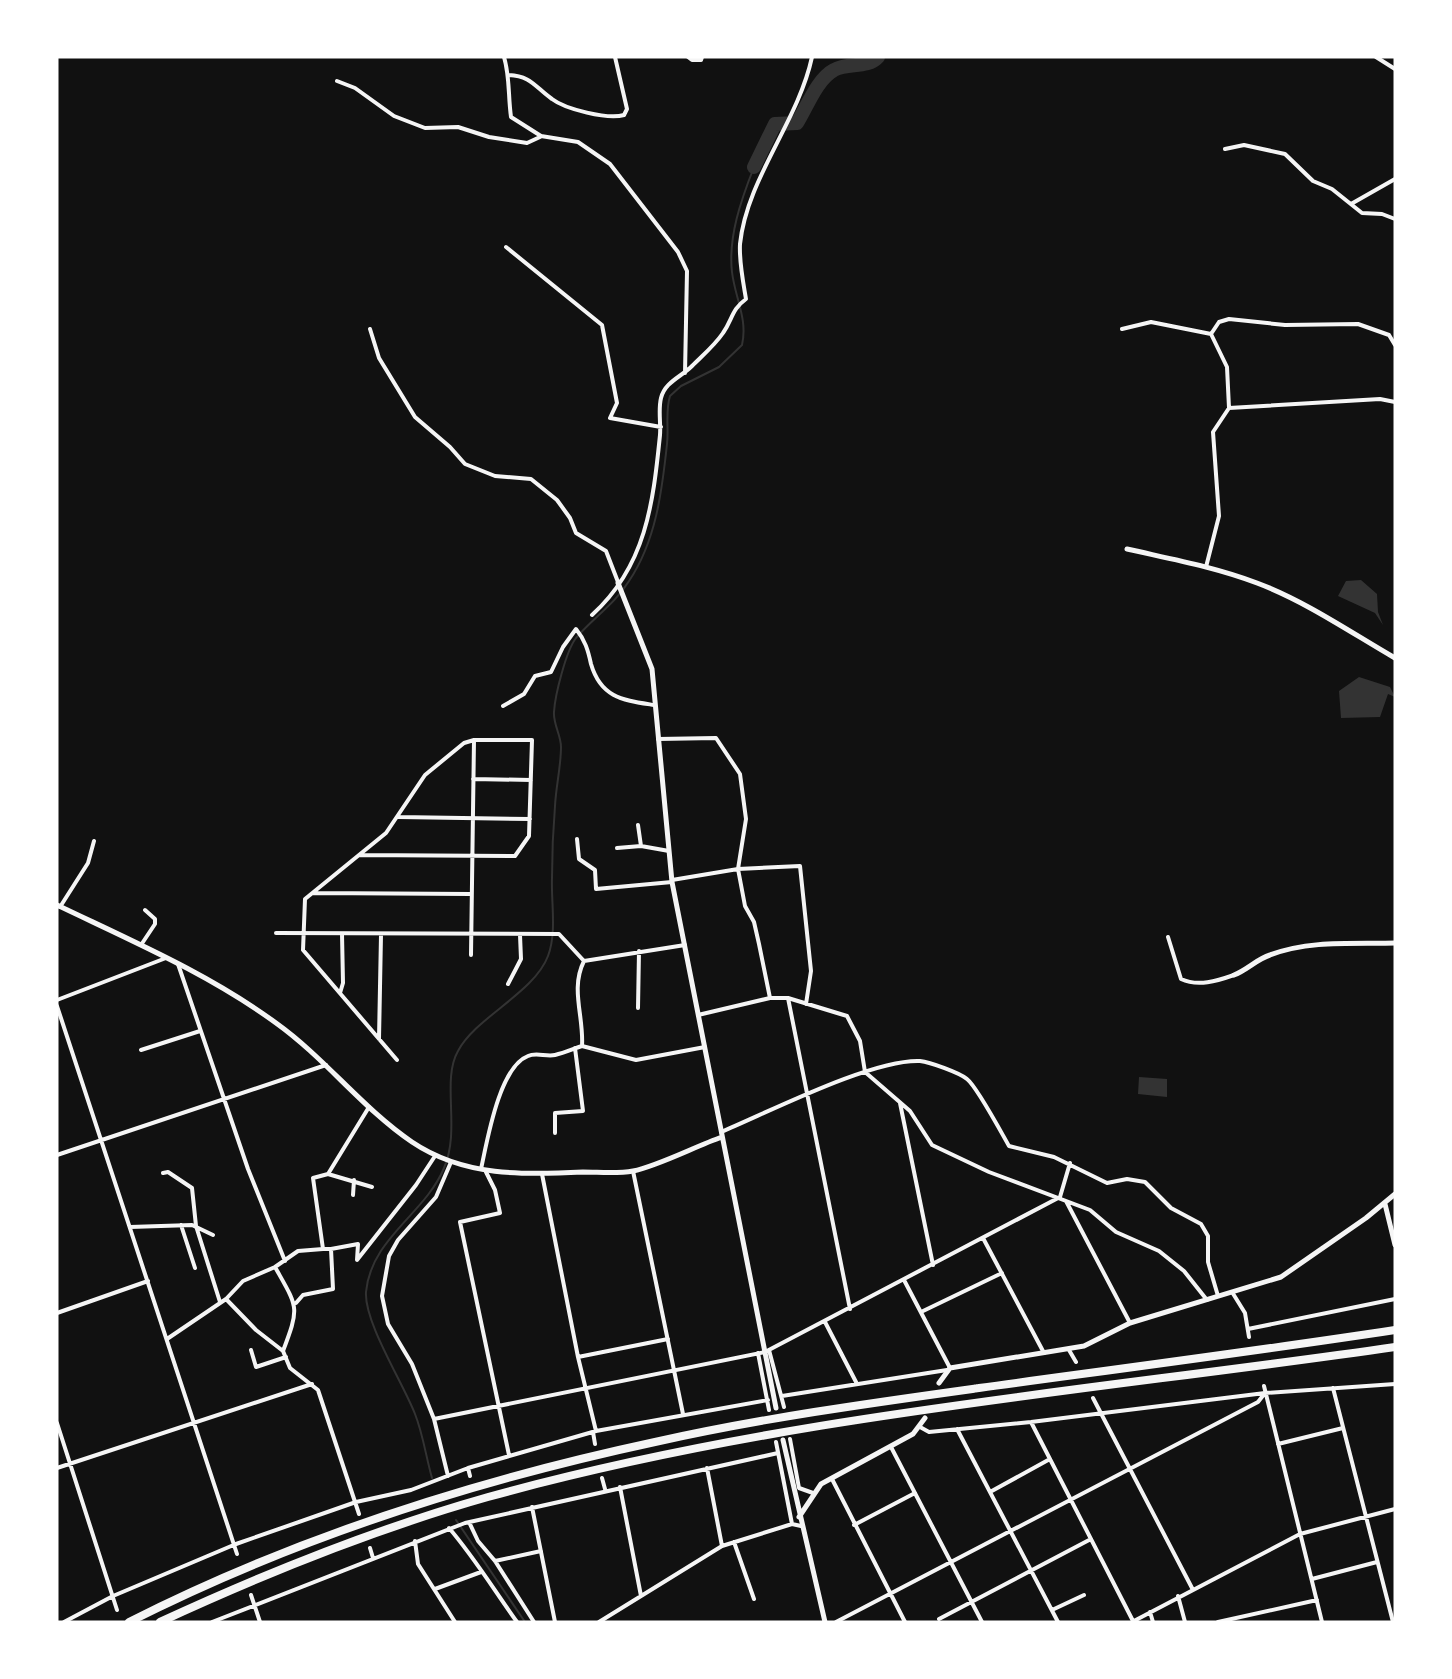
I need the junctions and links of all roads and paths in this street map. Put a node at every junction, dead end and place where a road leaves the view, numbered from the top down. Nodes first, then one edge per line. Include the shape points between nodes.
1 (504, 57) edge
2 (615, 57) edge
3 (688, 57) edge
4 (702, 57) edge
5 (812, 57) edge
6 (1376, 57) edge
7 (1395, 69) edge
8 (509, 75) junction
9 (337, 81) dead end
10 (541, 136) junction
11 (1225, 149) dead end
12 (1395, 179) edge
13 (1351, 204) junction
14 (1395, 219) edge
15 (506, 247) dead end
16 (370, 329) dead end
17 (1122, 329) dead end
18 (1211, 334) junction
19 (1395, 345) edge
20 (685, 374) junction
21 (1395, 402) edge
22 (1229, 408) junction
23 (661, 427) junction
24 (1127, 549) dead end
25 (1206, 567) junction
26 (618, 583) junction
27 (592, 615) dead end
28 (1395, 658) edge
29 (654, 705) junction
30 (503, 706) dead end
31 (658, 739) junction
32 (474, 740) junction
33 (473, 779) junction
34 (531, 780) junction
35 (398, 817) junction
36 (472, 818) junction
37 (530, 819) junction
38 (638, 825) dead end
39 (577, 839) dead end
40 (94, 841) dead end
41 (641, 846) junction
42 (617, 848) dead end
43 (669, 851) junction
44 (359, 855) junction
45 (472, 856) junction
46 (738, 869) junction
47 (672, 881) junction
48 (313, 893) junction
49 (471, 894) junction
50 (59, 906) edge
51 (145, 910) dead end
52 (276, 933) dead end
53 (304, 933) junction
54 (342, 934) junction
55 (381, 934) junction
56 (471, 934) junction
57 (520, 935) junction
58 (1167, 937) dead end
59 (1395, 943) edge
60 (685, 945) junction
61 (141, 946) junction
62 (639, 951) junction
63 (471, 955) dead end
64 (167, 958) junction
65 (584, 961) junction
66 (178, 963) junction
67 (1234, 975) joint
68 (508, 984) dead end
69 (340, 993) junction
70 (770, 999) junction
71 (788, 999) junction
72 (57, 1000) edge
73 (806, 1004) junction
74 (57, 1006) edge
75 (638, 1008) dead end
76 (698, 1015) junction
77 (200, 1031) junction
78 (379, 1040) junction
79 (582, 1046) junction
80 (705, 1047) junction
81 (575, 1048) junction
82 (141, 1050) dead end
83 (397, 1060) dead end
84 (326, 1065) junction
85 (865, 1072) junction
86 (808, 1096) junction
87 (223, 1101) junction
88 (900, 1103) junction
89 (369, 1107) junction
90 (555, 1133) dead end
91 (721, 1134) junction
92 (101, 1141) junction
93 (57, 1155) edge
94 (435, 1156) junction
95 (452, 1161) junction
96 (1070, 1163) junction
97 (483, 1171) junction
98 (633, 1171) junction
99 (163, 1173) dead end
100 (328, 1174) junction
101 (542, 1174) junction
102 (354, 1180) junction
103 (372, 1187) dead end
104 (1395, 1194) edge
105 (353, 1195) dead end
106 (1063, 1198) junction
107 (1385, 1204) junction
108 (181, 1225) junction
109 (196, 1226) junction
110 (130, 1227) junction
111 (213, 1235) dead end
112 (983, 1238) junction
113 (1395, 1245) edge
114 (331, 1249) junction
115 (323, 1250) junction
116 (285, 1261) junction
117 (933, 1265) junction
118 (275, 1267) junction
119 (195, 1268) dead end
120 (1002, 1273) junction
121 (904, 1280) junction
122 (148, 1281) junction
123 (1232, 1292) junction
124 (1218, 1297) junction
125 (226, 1299) junction
126 (1395, 1299) edge
127 (1208, 1300) junction
128 (220, 1302) junction
129 (296, 1303) junction
130 (850, 1309) junction
131 (921, 1312) junction
132 (57, 1313) edge
133 (825, 1322) junction
134 (1130, 1323) junction
135 (1395, 1326) edge
136 (1248, 1329) junction
137 (1395, 1330) edge
138 (1249, 1337) dead end
139 (167, 1339) junction
140 (668, 1339) junction
141 (1279, 1347) junction
142 (1395, 1347) edge
143 (251, 1350) dead end
144 (1069, 1350) junction
145 (284, 1351) junction
146 (764, 1352) junction
147 (1044, 1353) junction
148 (286, 1357) junction
149 (578, 1357) junction
150 (1076, 1362) dead end
151 (949, 1369) junction
152 (674, 1371) junction
153 (856, 1382) junction
154 (312, 1383) junction
155 (939, 1383) dead end
156 (1395, 1384) edge
157 (1264, 1386) dead end
158 (585, 1387) junction
159 (1333, 1388) junction
160 (1265, 1393) junction
161 (782, 1396) junction
162 (1093, 1398) dead end
163 (768, 1400) junction
164 (498, 1405) junction
165 (784, 1407) dead end
166 (773, 1409) joint
167 (1099, 1413) junction
168 (683, 1414) junction
169 (925, 1418) dead end
170 (434, 1419) junction
171 (194, 1422) junction
172 (1031, 1422) junction
173 (57, 1424) edge
174 (920, 1427) junction
175 (1343, 1428) junction
176 (957, 1429) junction
177 (594, 1431) junction
178 (790, 1439) dead end
179 (783, 1440) dead end
180 (776, 1442) dead end
181 (595, 1444) dead end
182 (1278, 1444) junction
183 (891, 1447) junction
184 (778, 1453) junction
185 (508, 1455) junction
186 (1050, 1459) junction
187 (70, 1464) junction
188 (57, 1468) edge
189 (468, 1468) junction
190 (707, 1468) junction
191 (1129, 1468) junction
192 (448, 1476) junction
193 (470, 1476) dead end
194 (602, 1478) dead end
195 (831, 1479) junction
196 (620, 1486) junction
197 (605, 1489) junction
198 (990, 1492) junction
199 (813, 1493) junction
200 (915, 1493) junction
201 (1070, 1498) junction
202 (356, 1502) junction
203 (532, 1508) junction
204 (1395, 1509) edge
205 (479, 1511) dead end
206 (359, 1514) dead end
207 (1365, 1516) junction
208 (799, 1517) junction
209 (480, 1519) junction
210 (467, 1522) junction
211 (792, 1524) junction
212 (855, 1525) junction
213 (801, 1526) junction
214 (451, 1527) junction
215 (1010, 1530) junction
216 (1300, 1534) junction
217 (1091, 1539) junction
218 (415, 1541) junction
219 (734, 1542) junction
220 (236, 1544) junction
221 (722, 1546) junction
222 (370, 1548) dead end
223 (541, 1551) junction
224 (237, 1554) dead end
225 (373, 1558) junction
226 (495, 1561) junction
227 (950, 1561) junction
228 (1377, 1562) junction
229 (1031, 1571) junction
230 (481, 1572) junction
231 (1312, 1579) junction
232 (1192, 1588) junction
233 (435, 1590) junction
234 (890, 1593) junction
235 (251, 1594) dead end
236 (1084, 1595) dead end
237 (113, 1596) junction
238 (641, 1596) junction
239 (1178, 1596) junction
240 (754, 1599) dead end
241 (1317, 1600) junction
242 (971, 1602) junction
243 (255, 1604) junction
244 (1052, 1610) junction
245 (117, 1611) dead end
246 (1150, 1612) junction
247 (939, 1619) dead end
248 (64, 1622) edge
249 (129, 1622) edge
250 (160, 1622) edge
251 (212, 1622) edge
252 (260, 1622) edge
253 (455, 1622) edge
254 (517, 1622) edge
255 (534, 1622) edge
256 (555, 1622) edge
257 (599, 1622) edge
258 (825, 1622) edge
259 (836, 1622) edge
260 (905, 1622) edge
261 (982, 1622) edge
262 (1058, 1622) edge
263 (1132, 1622) edge
264 (1153, 1622) edge
265 (1185, 1622) edge
266 (1218, 1622) edge
267 (1323, 1622) edge
268 (1393, 1622) edge

1 - 8 street
2 - 8 street via 627,109 618,117 562,105 524,75
3 - 4 street
5 - 20 street via 803,92 766,166 745,220 740,260 746,299 735,308 723,333
6 - 7 street
8 - 10 street via 511,117
9 - 10 street via 355,88 394,116 425,128 458,128 527,143
10 - 20 street via 578,142 610,164 678,252 687,272
11 - 13 street via 1244,146 1285,154 1313,182 1332,189
12 - 13 street
13 - 14 street via 1362,213
15 - 23 street via 602,325 617,403 610,418
16 - 26 street via 383,366 414,417 465,464 495,476 531,479 557,500 576,533 606,551
17 - 18 street via 1151,321
18 - 19 street via 1218,322 1229,319 1285,325 1358,324 1379,329
18 - 22 street via 1227,367
20 - 23 street via 666,386 661,399
21 - 22 street via 1380,399
22 - 25 street via 1213,432 1219,516
23 - 26 street via 647,526
24 - 25 street
25 - 28 street via 1258,583
26 - 27 street
26 - 29 street via 652,669
29 - 30 street via 618,697 604,689 596,679 585,640 576,629 551,672 535,676 524,694
29 - 31 street
31 - 43 street
31 - 46 street via 716,738 740,774 746,819
32 - 33 street
32 - 34 street via 532,740
32 - 35 street via 464,743 425,775
33 - 34 street
33 - 36 street
34 - 37 street
35 - 36 street
35 - 44 street via 386,833
36 - 37 street
36 - 45 street
37 - 45 street via 529,836 515,856
38 - 41 street
39 - 47 street via 579,859 595,870 596,889
40 - 50 street via 88,863
41 - 42 street
41 - 43 street
43 - 47 street
44 - 45 street
44 - 48 street
45 - 49 street
46 - 47 street
46 - 70 street
46 - 73 street via 800,866 811,971
47 - 60 street
48 - 49 street
48 - 53 street via 305,899
49 - 56 street
50 - 61 street
51 - 61 street via 155,924
52 - 53 street
53 - 54 street
53 - 69 street via 303,950
54 - 55 street
54 - 69 street
55 - 56 street
55 - 78 street
56 - 57 street
56 - 63 street
57 - 65 street via 559,934
57 - 68 street via 521,959
58 - 67 street via 1181,979 1189,983 1214,982
59 - 67 street via 1295,946 1266,956
60 - 62 street
60 - 76 street
61 - 64 street
62 - 65 street
62 - 75 street
64 - 66 street
64 - 72 street
65 - 79 street via 576,986
66 - 77 street
66 - 84 street via 235,994
69 - 78 street
70 - 71 street
70 - 76 street
71 - 73 street
71 - 86 street
73 - 85 street via 847,1016 860,1041
74 - 92 street
76 - 80 street
77 - 82 street
77 - 87 street
78 - 83 street
79 - 80 street via 636,1060
79 - 81 street
80 - 91 street
81 - 90 street via 583,1110 555,1113
81 - 97 street via 554,1055 531,1054 512,1070 493,1113
84 - 87 street
84 - 89 street
85 - 86 street
85 - 88 street
85 - 96 street via 918,1061 968,1079 1009,1146
86 - 91 street
86 - 130 street
87 - 92 street
87 - 116 street
88 - 106 street via 910,1111 932,1145 989,1172
88 - 117 street
89 - 94 street via 411,1142
89 - 100 street
91 - 98 street
91 - 146 street
92 - 93 street
92 - 110 street
94 - 95 street
94 - 114 street via 357,1260 358,1244
95 - 97 street
95 - 170 street via 436,1197 398,1240 389,1257 382,1296 388,1324 412,1364
96 - 106 street
96 - 124 street via 1107,1183 1127,1179 1145,1182 1171,1208 1201,1224 1208,1236 1208,1262
97 - 101 street
97 - 164 street via 495,1190 500,1213 460,1222
98 - 101 street
98 - 140 street
99 - 109 street via 168,1172 192,1188
100 - 102 street
100 - 115 street via 313,1178
101 - 149 street
102 - 103 street
102 - 105 street
104 - 107 street
106 - 112 street
106 - 127 street via 1090,1210 1116,1232 1159,1251 1184,1271
106 - 134 street
107 - 113 street
107 - 123 street via 1292,1271
108 - 109 street
108 - 110 street
108 - 119 street
109 - 111 street
109 - 128 street
110 - 122 street
112 - 117 street
112 - 120 street
114 - 115 street
114 - 129 street via 333,1289 303,1295
115 - 116 street via 298,1251
116 - 118 street
117 - 121 street
118 - 125 street via 243,1281
118 - 129 street
120 - 131 street
120 - 147 street
121 - 130 street
121 - 131 street
122 - 132 street
122 - 139 street
123 - 124 street
123 - 136 street via 1245,1314
124 - 127 street
125 - 128 street
125 - 145 street via 256,1330
126 - 136 street
127 - 134 street
128 - 139 street
129 - 145 street via 296,1321
130 - 133 street
131 - 151 street
133 - 146 street
133 - 153 street
134 - 144 street
135 - 141 highway
136 - 138 street
137 - 141 highway
139 - 171 street
140 - 149 street
140 - 152 street
141 - 249 highway via 765,1420 576,1460 360,1523
142 - 250 highway via 899,1414 661,1455 426,1516 295,1563
143 - 148 street via 256,1367
144 - 147 street
144 - 150 street
145 - 148 street
146 - 152 street
146 - 161 street
146 - 163 street
146 - 166 street
147 - 151 street
148 - 154 street via 290,1368
149 - 158 street
151 - 153 street
151 - 155 street
152 - 158 street
152 - 168 street
153 - 161 street
154 - 171 street
154 - 202 street via 318,1390
156 - 159 street
157 - 160 street
158 - 164 street
158 - 177 street
159 - 160 street
159 - 175 street
160 - 167 street
160 - 182 street
160 - 191 street via 1258,1402
161 - 165 street
162 - 167 street
163 - 166 street
163 - 168 street
164 - 170 street
164 - 185 street
167 - 172 street
167 - 191 street
168 - 177 street
169 - 174 street
170 - 192 street
171 - 187 street
171 - 220 street
172 - 176 street
172 - 186 street
173 - 187 street
174 - 176 street via 929,1432
174 - 183 street
175 - 182 street
175 - 207 street
176 - 198 street
177 - 181 street
177 - 185 street
178 - 199 street via 800,1488
179 - 208 street
180 - 184 street
182 - 216 street
183 - 195 street
183 - 200 street
184 - 190 street
184 - 211 street
185 - 189 street
186 - 198 street
186 - 201 street
187 - 188 street
187 - 237 street
189 - 192 street
189 - 193 street
190 - 196 street
190 - 221 street
191 - 201 street
191 - 232 street
192 - 202 street via 411,1490
194 - 197 street
195 - 199 street
195 - 212 street
196 - 197 street
196 - 238 street
197 - 203 street
198 - 215 street
199 - 208 street
200 - 212 street
200 - 227 street
201 - 215 street
201 - 217 street
202 - 206 street
202 - 220 street
203 - 209 street
203 - 223 street
204 - 207 street
205 - 209 street
207 - 216 street
207 - 228 street
208 - 213 street
209 - 210 street
210 - 214 street
210 - 226 street
211 - 213 street
211 - 219 street
212 - 234 street
213 - 258 street
214 - 218 street
214 - 230 street
215 - 227 street
215 - 229 street
216 - 231 street
216 - 232 street
217 - 229 street
217 - 263 street
218 - 225 street
218 - 233 street via 418,1564
219 - 221 street
219 - 240 street
220 - 224 street
220 - 237 street
221 - 238 street
222 - 225 street
223 - 226 street
223 - 256 street
225 - 243 street
226 - 255 street
227 - 234 street
227 - 242 street
228 - 231 street
228 - 268 street
229 - 242 street
229 - 244 street
230 - 233 street
230 - 254 street
231 - 241 street
232 - 239 street
233 - 253 street
234 - 259 street
234 - 260 street
235 - 243 street
236 - 244 street
237 - 245 street
237 - 248 street
238 - 257 street
239 - 246 street
239 - 265 street
241 - 266 street
241 - 267 street
242 - 247 street
242 - 261 street
243 - 251 street
243 - 252 street
244 - 262 street
246 - 263 street
246 - 264 street

